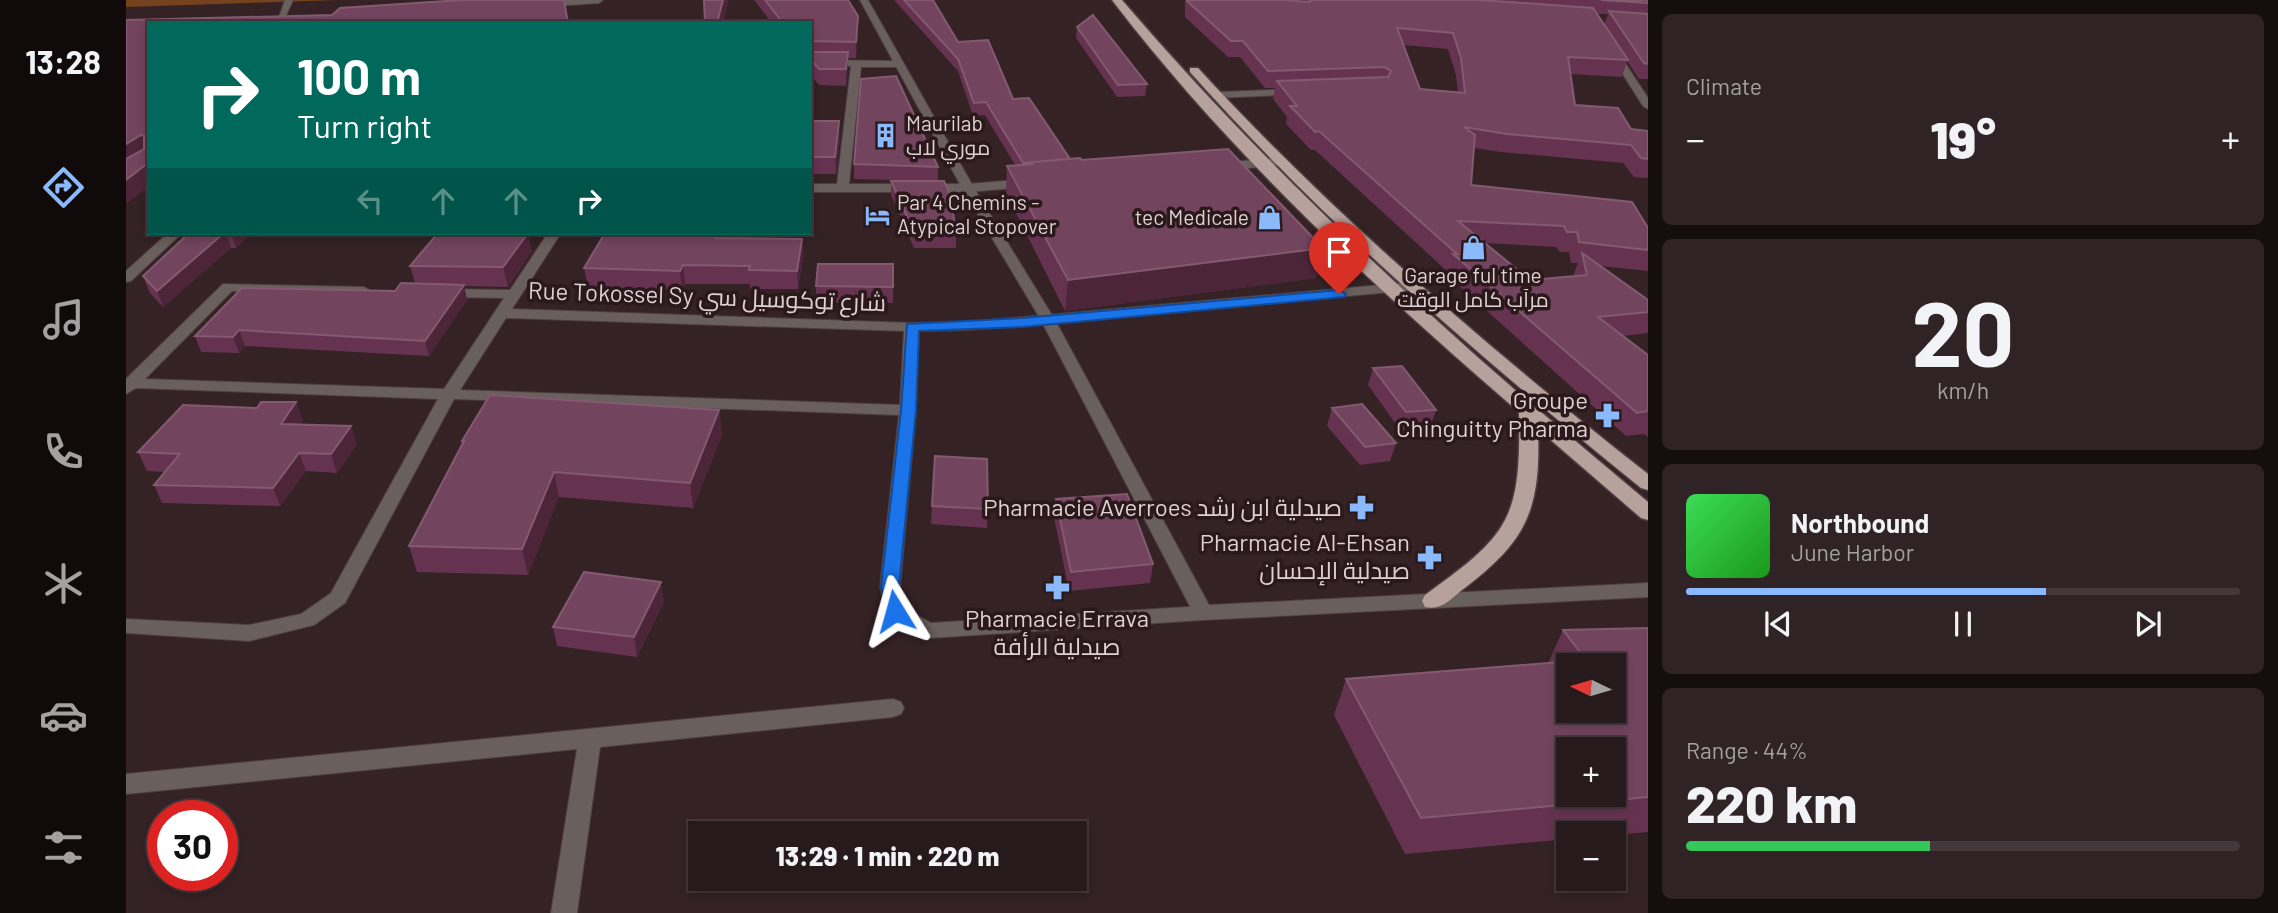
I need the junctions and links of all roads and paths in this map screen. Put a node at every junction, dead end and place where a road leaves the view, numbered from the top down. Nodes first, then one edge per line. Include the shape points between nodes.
1 (289, 0) edge
2 (599, 0) edge
3 (864, 0) edge
4 (1117, 0) edge
5 (1133, 0) edge
6 (533, 4) edge
7 (267, 18) edge
8 (281, 18) junction
9 (292, 18) edge
10 (1606, 40) edge
11 (812, 63) edge
12 (856, 63) junction
13 (898, 64) junction
14 (1635, 84) junction
15 (1648, 85) edge
16 (1312, 92) edge
17 (1217, 94) junction
18 (1648, 106) edge
19 (1282, 162) junction
20 (1263, 164) junction
21 (1209, 168) edge
22 (1035, 182) edge
23 (812, 188) edge
24 (843, 188) junction
25 (968, 188) junction
26 (174, 235) edge
27 (553, 235) edge
28 (126, 278) edge
29 (1415, 286) junction
30 (1393, 289) junction
31 (384, 291) edge
32 (436, 292) edge
33 (514, 294) junction
34 (501, 313) junction
35 (1048, 320) junction
36 (912, 327) junction
37 (129, 386) edge
38 (449, 394) junction
39 (1552, 407) junction
40 (908, 410) junction
41 (1528, 411) junction
42 (1648, 484) edge
43 (1648, 513) edge
44 (1648, 590) edge
45 (1433, 601) junction
46 (1203, 613) junction
47 (126, 626) edge
48 (893, 708) dead end
49 (590, 739) junction
50 (126, 784) edge
51 (564, 913) edge

1 - 8 street
2 - 6 street
3 - 13 street
4 - 20 highway
5 - 17 highway
7 - 8 street
8 - 9 street
10 - 14 street
11 - 12 street
12 - 13 street
12 - 24 street
13 - 25 street
14 - 15 street
14 - 18 street
16 - 17 street
17 - 19 highway
19 - 20 street
19 - 29 highway
20 - 21 street
20 - 30 highway
22 - 25 street
23 - 24 street
24 - 25 street
25 - 35 street
26 - 28 street
27 - 33 street
29 - 30 street, Rue Tokossel Sy شارع توكوسيل سي
29 - 39 highway
30 - 35 street, Rue Tokossel Sy شارع توكوسيل سي
30 - 41 highway
31 - 37 street via 228,287
32 - 33 street, Rue Tokossel Sy شارع توكوسيل سي
33 - 34 street
34 - 36 street, Rue Tokossel Sy شارع توكوسيل سي
34 - 38 street
35 - 36 street, Rue Tokossel Sy شارع توكوسيل سي
35 - 46 street
36 - 40 street
37 - 38 street
38 - 40 street
38 - 47 street via 338,597 307,620 249,633
39 - 41 highway
39 - 42 highway
40 - 46 street via 890,587 895,611 908,623 930,631
41 - 43 highway
41 - 45 highway via 1530,462 1518,520 1484,563
44 - 45 street
45 - 46 street
48 - 49 street
49 - 50 street
49 - 51 street

